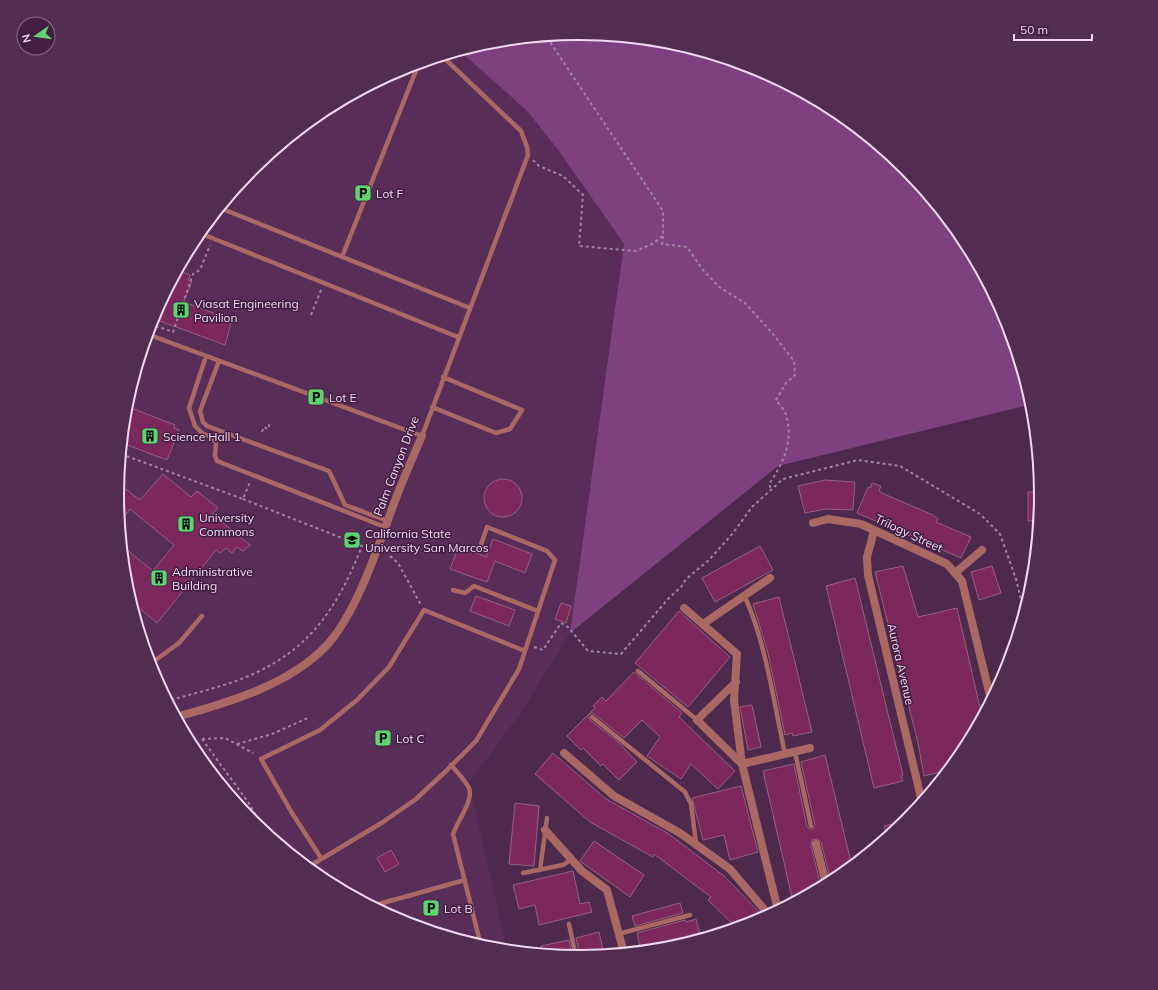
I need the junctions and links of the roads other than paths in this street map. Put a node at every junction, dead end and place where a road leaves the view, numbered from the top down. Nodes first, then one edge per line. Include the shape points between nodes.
1 (446, 60) edge
2 (416, 71) edge
3 (225, 210) edge
4 (206, 235) edge
5 (342, 257) junction
6 (470, 308) junction
7 (153, 336) edge
8 (458, 338) junction
9 (206, 356) junction
10 (220, 361) junction
11 (443, 377) junction
12 (432, 407) junction
13 (422, 436) junction
14 (813, 523) dead end
15 (387, 524) junction
16 (874, 531) junction
17 (480, 548) dead end
18 (982, 550) dead end
19 (955, 573) junction
20 (770, 578) dead end
21 (452, 590) dead end
22 (745, 597) junction
23 (684, 608) dead end
24 (538, 611) junction
25 (202, 616) dead end
26 (703, 624) junction
27 (525, 651) junction
28 (155, 660) edge
29 (638, 670) dead end
30 (736, 682) junction
31 (989, 692) edge
32 (182, 716) edge
33 (592, 717) dead end
34 (697, 720) junction
35 (810, 748) dead end
36 (794, 752) junction
37 (564, 753) dead end
38 (785, 754) junction
39 (742, 764) junction
40 (451, 765) junction
41 (922, 794) edge
42 (547, 818) dead end
43 (811, 826) dead end
44 (545, 830) junction
45 (696, 844) junction
46 (816, 844) dead end
47 (321, 858) junction
48 (572, 859) junction
49 (313, 864) edge
50 (540, 870) junction
51 (523, 873) dead end
52 (824, 878) edge
53 (465, 880) junction
54 (380, 904) edge
55 (777, 904) edge
56 (765, 910) edge
57 (690, 915) dead end
58 (569, 924) dead end
59 (618, 934) junction
60 (479, 938) edge
61 (622, 948) edge
62 (574, 950) edge

1 - 6 lane, Palm Canyon Drive via 521,131 528,155
2 - 5 lane
3 - 5 lane
4 - 8 lane
5 - 6 lane
6 - 8 lane, Palm Canyon Drive
7 - 9 lane
8 - 11 lane, Palm Canyon Drive
9 - 10 lane
9 - 15 lane via 189,408 195,426 216,443 217,461
10 - 13 lane
10 - 15 lane via 200,411 207,426 329,471 346,505
11 - 12 lane, Palm Canyon Drive
11 - 12 lane via 522,410 510,429 496,433
12 - 13 lane, Palm Canyon Drive
13 - 15 street, Palm Canyon Drive
14 - 16 street, Trilogy Street via 828,519 860,524
15 - 32 street, Palm Canyon Drive via 358,594 327,645 304,666 275,683
16 - 19 street, Trilogy Street via 947,564
16 - 41 street, Aurora Avenue via 867,557 868,575
17 - 24 lane via 487,527 547,551 554,560
18 - 19 street
19 - 31 street, Trilogy Street via 962,581
20 - 22 street
21 - 24 lane via 465,593 474,586
22 - 26 street
22 - 38 lane via 762,649
23 - 26 street
24 - 27 lane
25 - 28 lane via 179,643
26 - 30 street via 737,654
27 - 40 lane via 519,669 476,741
27 - 47 lane via 424,610 389,667 357,700 320,730 261,759
29 - 34 lane
30 - 34 street
30 - 39 street via 734,700
33 - 45 lane via 685,792 691,804
34 - 39 street
35 - 36 street
36 - 38 street
36 - 43 lane
37 - 45 street via 614,796
38 - 39 street
39 - 55 street
40 - 47 lane via 416,799 383,822
40 - 53 lane via 468,787 470,794 453,834
42 - 44 lane
44 - 48 street
44 - 50 lane
45 - 56 street via 730,869
46 - 52 street
47 - 49 lane
48 - 50 lane via 562,865
48 - 59 street via 582,871 607,890
50 - 51 lane
53 - 54 lane
53 - 60 lane
57 - 59 lane
58 - 62 lane
59 - 61 street

